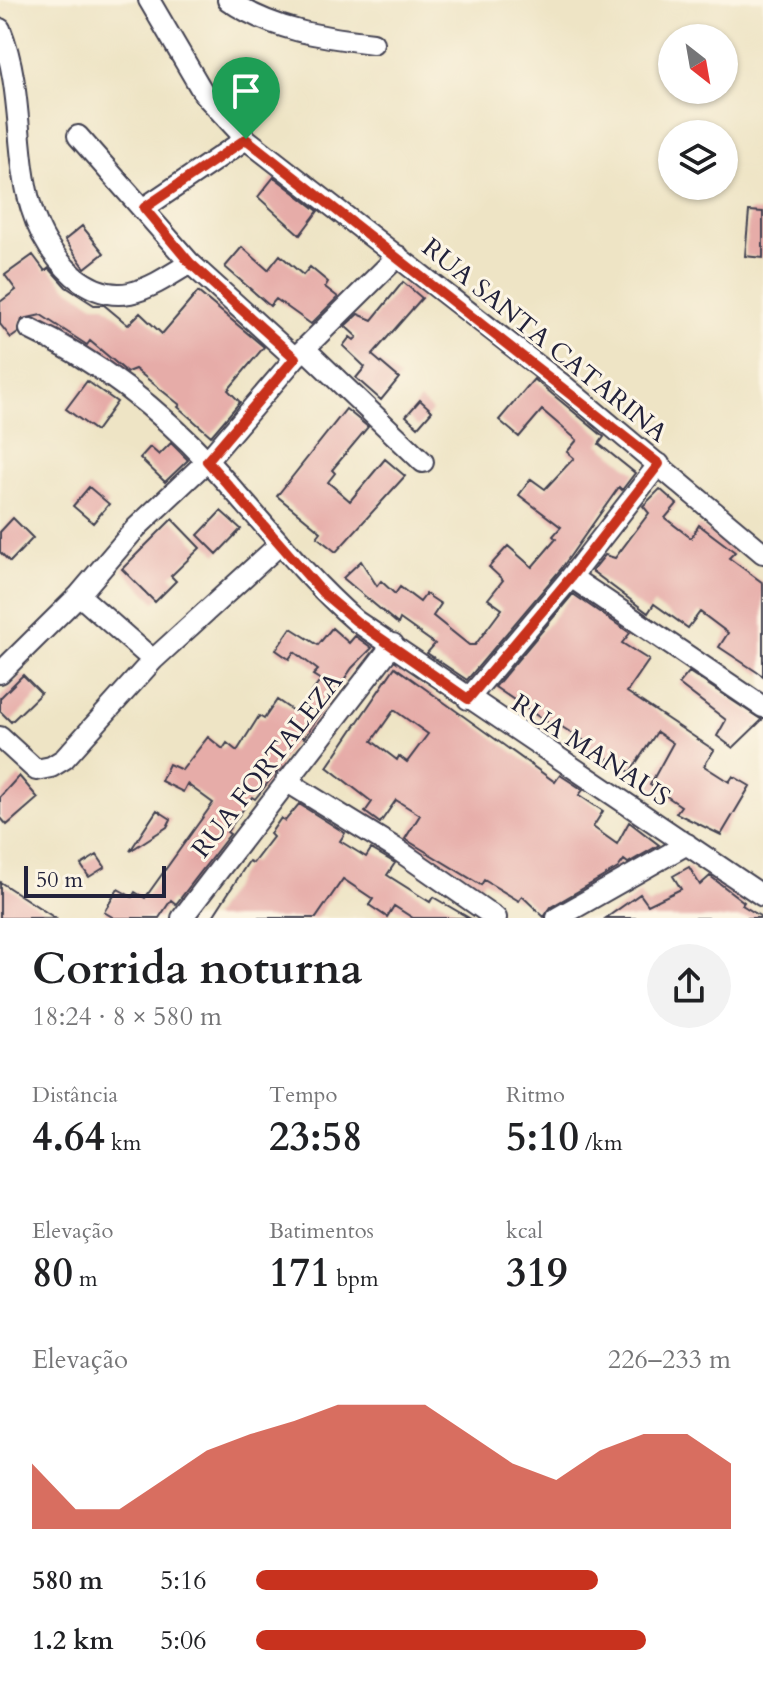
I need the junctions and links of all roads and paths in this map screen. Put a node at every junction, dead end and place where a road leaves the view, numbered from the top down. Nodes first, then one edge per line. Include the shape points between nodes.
1 (149, 0) edge
2 (228, 0) edge
3 (0, 29) edge
4 (373, 43) dead end
5 (78, 136) dead end
6 (246, 139) junction
7 (144, 208) junction
8 (398, 256) junction
9 (190, 263) junction
10 (30, 329) dead end
11 (300, 353) junction
12 (207, 461) junction
13 (423, 462) dead end
14 (659, 464) junction
15 (280, 544) junction
16 (763, 553) edge
17 (571, 577) junction
18 (79, 595) junction
19 (393, 644) junction
20 (153, 660) junction
21 (0, 673) edge
22 (468, 699) junction
23 (763, 707) edge
24 (0, 737) edge
25 (286, 781) junction
26 (687, 844) junction
27 (763, 896) edge
28 (185, 917) edge
29 (496, 918) edge
30 (557, 918) edge

1 - 6 street via 204,94
2 - 4 street via 278,26
3 - 9 street via 11,75 25,197 33,226 50,253 96,292 116,296 149,286
5 - 7 street
6 - 7 street
6 - 8 street
7 - 9 street
8 - 11 street, RUA SANTA CATARINA
8 - 14 street, RUA SANTA CATARINA
9 - 11 street
10 - 12 street, RUA MANAUS via 88,359
11 - 12 street, RUA SANTA CATARINA
11 - 13 street
12 - 15 street, RUA MANAUS
12 - 18 street, RUA SANTA CATARINA via 136,528
14 - 16 street, RUA SANTA CATARINA
14 - 17 street
15 - 19 street, RUA MANAUS via 323,593
15 - 20 street
17 - 22 street
17 - 23 street
18 - 20 street
18 - 21 street, RUA SANTA CATARINA
19 - 22 street, RUA MANAUS
19 - 25 street, RUA FORTALEZA
20 - 24 street via 51,767 36,770
22 - 26 street, RUA MANAUS
25 - 28 street, RUA FORTALEZA
25 - 29 street
26 - 27 street, RUA MANAUS
26 - 30 street

